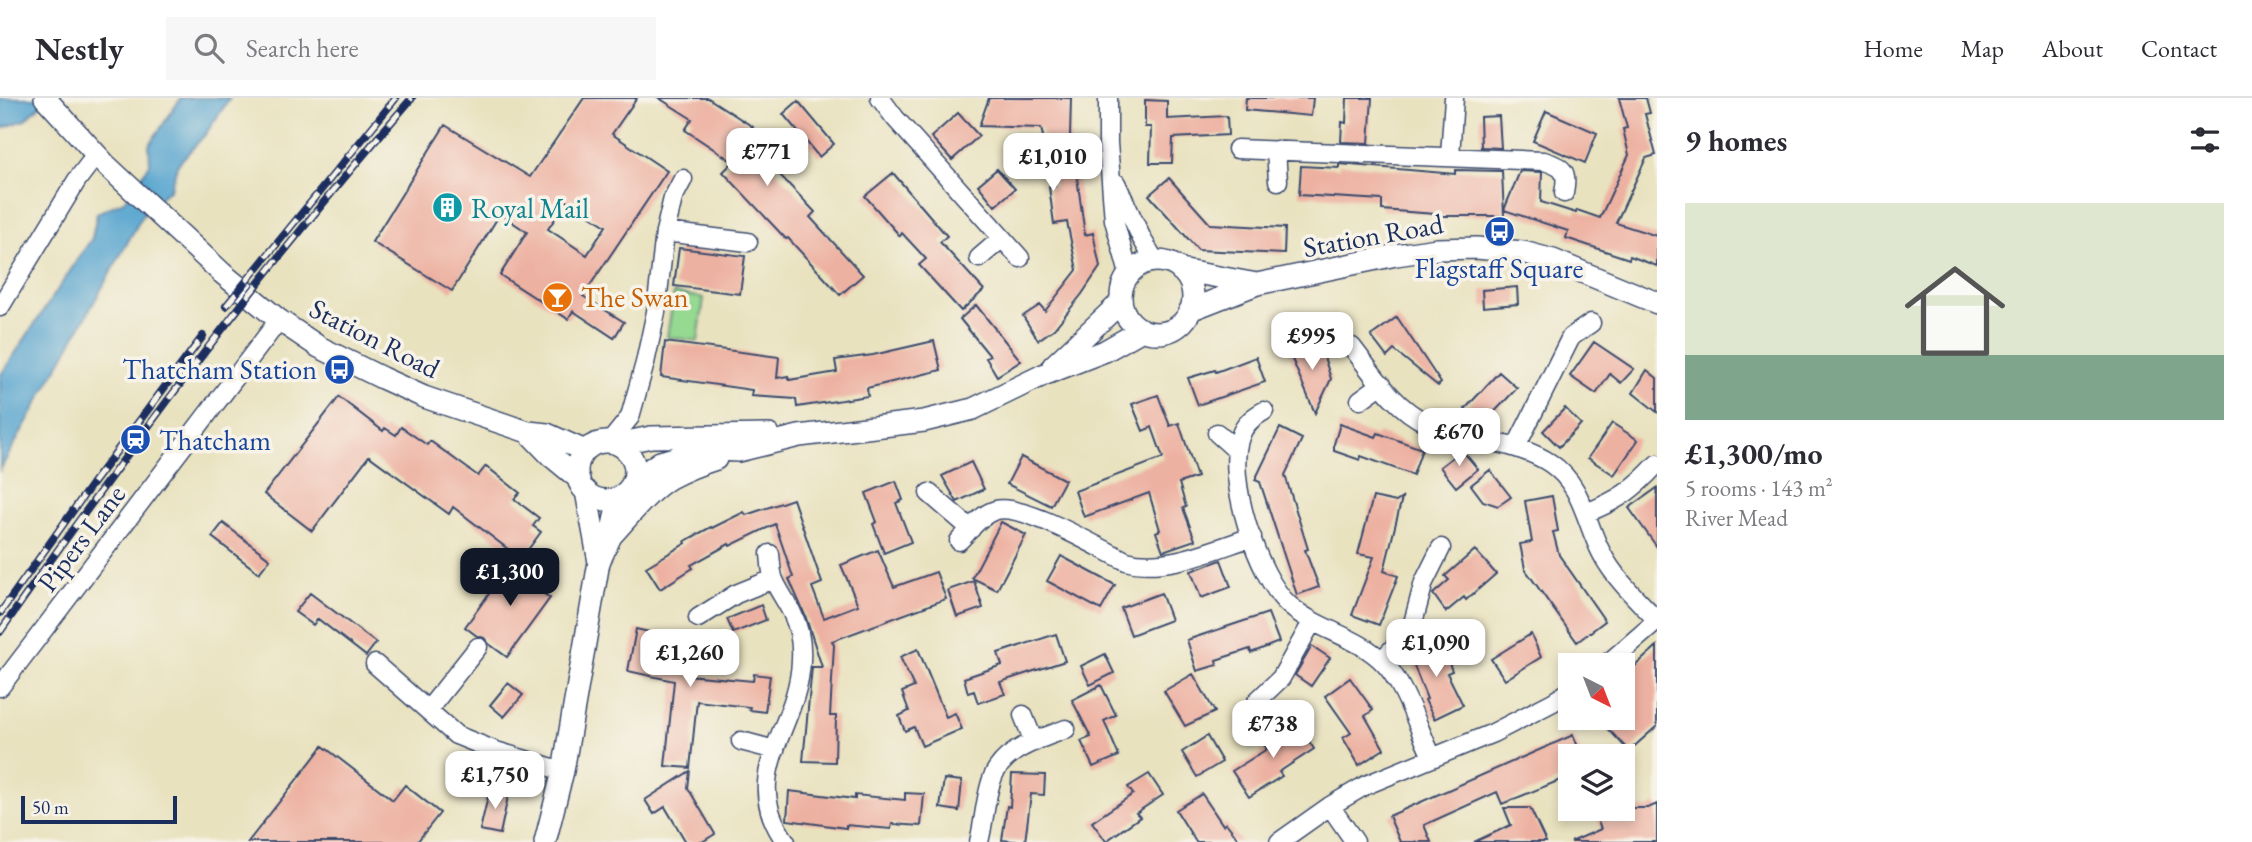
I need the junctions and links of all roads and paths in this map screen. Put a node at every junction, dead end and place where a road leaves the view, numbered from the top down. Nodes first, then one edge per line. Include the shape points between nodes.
1 (880, 98) edge
2 (1108, 98) edge
3 (1454, 98) edge
4 (48, 102) edge
5 (1237, 149) dead end
6 (1276, 150) junction
7 (1450, 156) junction
8 (103, 162) junction
9 (1111, 173) junction
10 (684, 179) dead end
11 (1278, 181) dead end
12 (1564, 194) dead end
13 (665, 232) junction
14 (1001, 239) junction
15 (748, 242) dead end
16 (979, 258) dead end
17 (1020, 258) dead end
18 (1155, 261) junction
19 (1180, 270) junction
20 (1129, 274) junction
21 (1257, 284) junction
22 (1121, 302) junction
23 (1657, 303) edge
24 (0, 307) edge
25 (1190, 310) junction
26 (279, 320) junction
27 (1591, 323) dead end
28 (1558, 324) dead end
29 (1142, 330) junction
30 (1571, 337) junction
31 (1352, 347) dead end
32 (1044, 375) junction
33 (1381, 384) junction
34 (1360, 400) dead end
35 (1264, 411) dead end
36 (528, 432) junction
37 (1217, 433) dead end
38 (799, 436) junction
39 (613, 443) junction
40 (1516, 447) junction
41 (1236, 450) junction
42 (738, 451) junction
43 (585, 452) junction
44 (1657, 464) edge
45 (582, 485) junction
46 (626, 489) junction
47 (929, 493) dead end
48 (1587, 513) junction
49 (611, 536) junction
50 (1252, 537) junction
51 (1441, 548) dead end
52 (770, 554) dead end
53 (599, 562) junction
54 (774, 579) junction
55 (698, 618) dead end
56 (1657, 620) edge
57 (1311, 622) junction
58 (478, 647) dead end
59 (1620, 653) edge
60 (1381, 660) junction
61 (375, 664) dead end
62 (0, 687) edge
63 (1558, 699) edge
64 (1256, 701) dead end
65 (428, 710) junction
66 (1023, 715) dead end
67 (1066, 729) dead end
68 (741, 741) dead end
69 (1034, 742) junction
70 (775, 750) junction
71 (1432, 757) junction
72 (563, 771) junction
73 (1330, 806) junction
74 (545, 842) edge
75 (786, 842) edge
76 (979, 842) edge
77 (1279, 842) edge
78 (1355, 842) edge

1 - 14 street
2 - 9 street
3 - 7 street
4 - 8 street, Station Road
5 - 6 street
6 - 7 street
6 - 11 street
7 - 12 street via 1554,164 1567,180
8 - 24 street via 77,180
8 - 26 street, Station Road
9 - 18 street
9 - 20 street via 1114,220
10 - 13 street via 673,198
13 - 15 street
13 - 39 street via 645,363 630,417
14 - 16 street
14 - 17 street
18 - 19 street, Station Road
18 - 20 street
19 - 21 street, Station Road
19 - 25 street via 1191,285
20 - 22 street
21 - 23 street, Station Road via 1396,254 1476,248 1553,260
21 - 25 street, Station Road
22 - 29 street via 1124,314
22 - 32 street, Station Road
25 - 29 street, Station Road via 1176,328 1154,333
26 - 36 street, Station Road via 319,347 424,397
26 - 62 street, Pipers Lane
27 - 30 street
28 - 30 street
29 - 32 street, Station Road via 1105,351
30 - 40 street
31 - 33 street
32 - 38 street, Station Road via 950,415
33 - 34 street
33 - 40 street via 1416,418
35 - 41 street via 1246,426
36 - 43 street, Station Road via 547,434
36 - 45 street, Station Road
37 - 41 street
38 - 39 street, Station Road via 651,437
38 - 42 street, Station Road
39 - 43 street, Station Road via 597,444
39 - 46 street via 631,455 634,463
40 - 48 street via 1557,468
41 - 50 street via 1238,487
42 - 46 street, Station Road via 688,454 660,463
42 - 49 street via 668,479
43 - 45 street via 578,465
44 - 48 street via 1627,494
45 - 46 street via 602,499
45 - 53 street
46 - 49 street
47 - 50 street via 965,535 987,514 1006,508 1126,561 1147,565
48 - 56 street via 1608,565
49 - 53 street
50 - 57 street via 1278,594
51 - 60 street via 1424,582 1413,623
52 - 54 street
53 - 72 street
54 - 55 street via 736,594
54 - 70 street via 794,616 801,660 790,715
56 - 59 street
57 - 60 street
57 - 64 street via 1281,678
58 - 65 street
60 - 71 street
61 - 65 street
63 - 71 street via 1504,728
65 - 72 street via 456,735
66 - 69 street
67 - 69 street
68 - 70 street
69 - 76 street via 1006,758 991,779
70 - 75 street via 767,769 766,796 774,824
71 - 73 street
72 - 74 street
73 - 77 street
73 - 78 street

